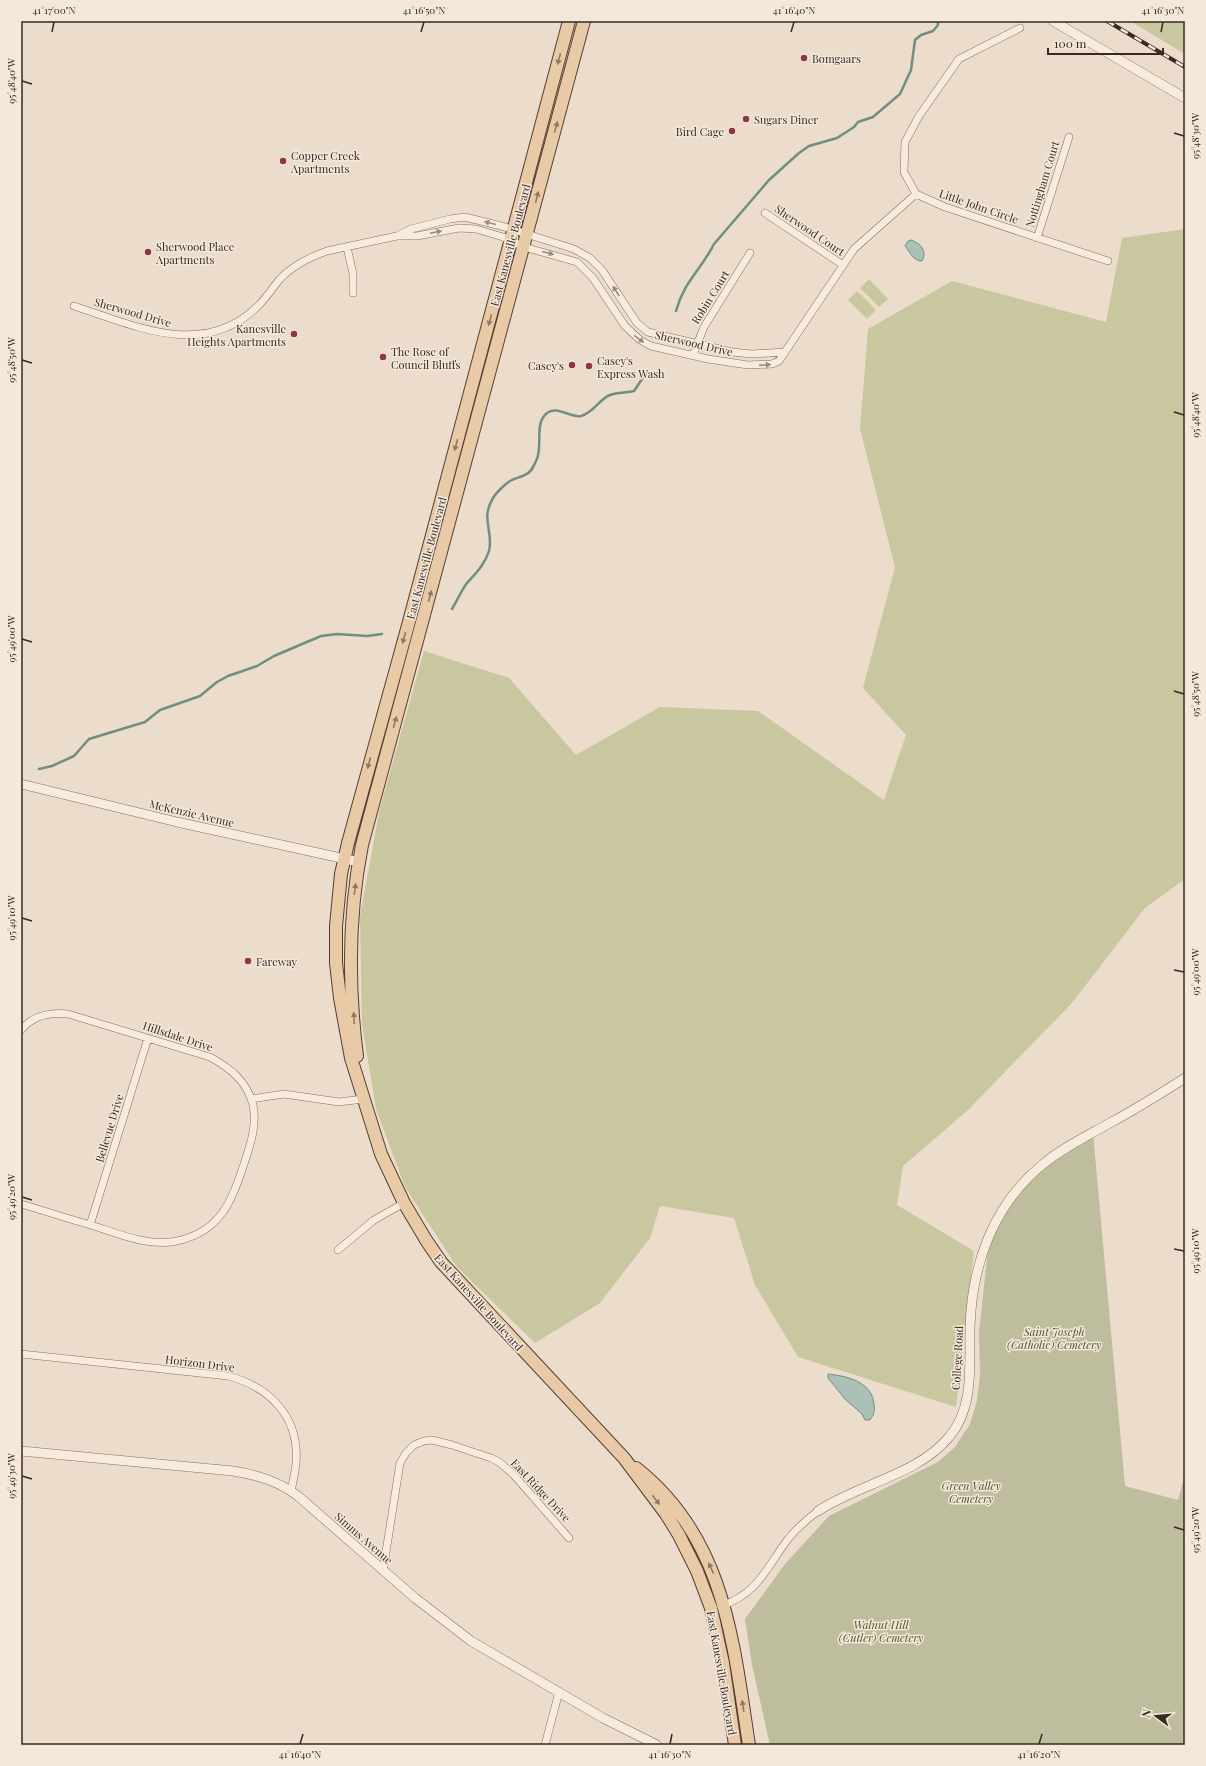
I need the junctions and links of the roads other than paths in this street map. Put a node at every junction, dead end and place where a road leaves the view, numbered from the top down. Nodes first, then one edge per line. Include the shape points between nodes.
1 (569, 21) edge
2 (584, 21) edge
3 (1053, 21) edge
4 (1020, 28) dead end
5 (1185, 98) edge
6 (1069, 137) dead end
7 (916, 194) junction
8 (765, 213) dead end
9 (397, 236) junction
10 (512, 236) junction
11 (1037, 238) junction
12 (525, 241) junction
13 (347, 247) junction
14 (750, 253) dead end
15 (1108, 261) dead end
16 (843, 265) junction
17 (352, 294) dead end
18 (74, 306) dead end
19 (696, 344) junction
20 (785, 352) junction
21 (693, 355) junction
22 (21, 784) edge
23 (344, 859) junction
24 (359, 862) junction
25 (21, 1030) edge
26 (148, 1038) junction
27 (1185, 1078) edge
28 (251, 1099) junction
29 (364, 1099) junction
30 (404, 1203) junction
31 (21, 1204) edge
32 (90, 1225) junction
33 (338, 1250) dead end
34 (21, 1354) edge
35 (21, 1451) edge
36 (624, 1458) junction
37 (291, 1491) junction
38 (818, 1511) joint
39 (570, 1538) dead end
40 (383, 1571) junction
41 (724, 1605) junction
42 (711, 1608) junction
43 (559, 1692) junction
44 (544, 1745) edge
45 (657, 1745) edge
46 (735, 1745) edge
47 (749, 1745) edge

1 -> 10 main road, East Kanesville Boulevard
12 -> 2 main road, East Kanesville Boulevard
3 - 5 street
4 - 7 street via 959,59 919,116 905,142 904,172
6 - 11 street, Nottingham Court
7 - 11 street, Little John Circle via 945,207
7 - 16 street, Sherwood Drive via 854,249
8 - 16 street, Sherwood Court
9 -> 10 street, Sherwood Drive via 417,236 448,229 468,228 502,237
10 -> 9 street, Sherwood Drive via 465,218 411,229
9 - 13 street, Sherwood Drive
10 - 12 street, Sherwood Drive
10 - 12 street, Sherwood Drive
10 -> 23 main road, East Kanesville Boulevard
11 - 15 street, Little John Circle
19 -> 12 street, Sherwood Drive via 658,336 639,326 596,262 584,254 574,249
12 -> 21 street, Sherwood Drive via 577,262 587,270 634,336 651,346
24 -> 12 main road, East Kanesville Boulevard via 367,824
13 - 17 street via 353,274
13 - 18 street, Sherwood Drive via 327,251 301,262 247,315 226,328 209,334 162,333
14 - 19 street, Robin Court
16 - 20 street, Sherwood Drive
19 - 20 street, Sherwood Drive via 740,353
19 - 21 street, Robin Court
21 -> 20 street, Sherwood Drive via 729,363 760,365 779,361
22 - 23 street, McKenzie Avenue via 170,821
23 - 24 street, McKenzie Avenue
23 - 29 main road, East Kanesville Boulevard via 336,926 337,969 345,1035
29 -> 24 main road, East Kanesville Boulevard via 355,1040 350,952
25 - 26 street, Hillsdale Drive via 28,1022 42,1015 58,1013
26 - 28 street, Hillsdale Drive via 210,1056 228,1066 240,1079
26 - 32 street, Bellevue Drive
27 - 38 street, College Road via 1055,1155 1028,1177 1016,1191 999,1214 982,1253 972,1308 969,1383 962,1413 950,1436 942,1446 924,1459 833,1501
28 - 29 street via 284,1094 339,1102
28 - 32 street via 254,1131 234,1194 216,1221 194,1236 175,1242 143,1240
29 - 30 main road, East Kanesville Boulevard via 381,1154
30 - 33 street via 374,1220
30 - 36 main road, East Kanesville Boulevard via 426,1240 449,1271
31 - 32 street
34 - 37 street, Horizon Drive via 228,1376 249,1382 274,1400 291,1428 296,1454
35 - 37 street, Simms Avenue via 233,1471 268,1479
41 -> 36 main road, East Kanesville Boulevard via 714,1574 689,1526 658,1486
36 -> 42 main road, East Kanesville Boulevard via 679,1535 697,1571
37 - 40 street, Simms Avenue
38 - 41 street, College Road via 792,1534 756,1585
39 - 40 street, East Ridge Drive via 499,1462 452,1445 424,1441 406,1453 400,1463
40 - 43 street, Simms Avenue via 471,1641
41 - 42 street, College Road
47 -> 41 main road, East Kanesville Boulevard via 734,1645
42 - 46 main road, East Kanesville Boulevard via 723,1663
43 - 44 street
43 - 45 street, Simms Avenue

